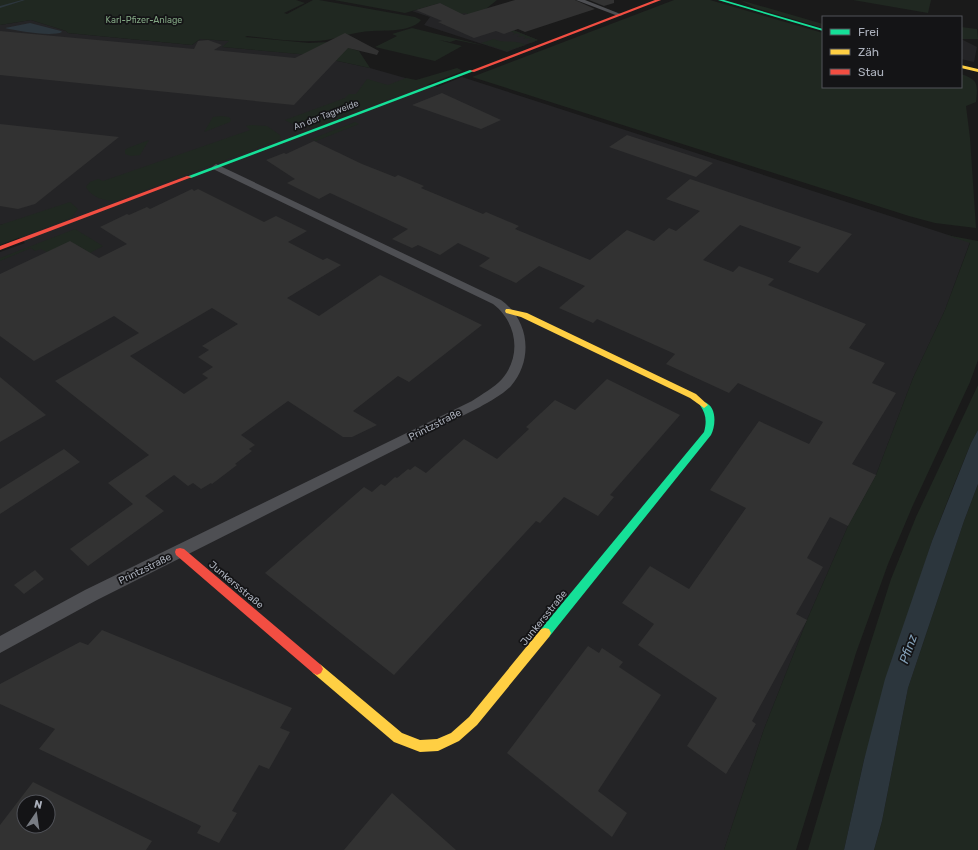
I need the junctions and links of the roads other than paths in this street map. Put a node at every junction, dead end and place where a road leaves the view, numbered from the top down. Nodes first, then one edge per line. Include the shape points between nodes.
1 (579, 0) edge
2 (659, 0) edge
3 (720, 0) edge
4 (620, 15) junction
5 (822, 30) edge
6 (962, 66) edge
7 (978, 71) edge
8 (216, 167) junction
9 (0, 248) edge
10 (509, 311) junction
11 (180, 552) junction
12 (0, 645) edge

1 - 4 street
2 - 4 main road, An der Tagweide
3 - 5 main road
4 - 8 main road, An der Tagweide
6 - 7 main road
8 - 9 main road, An der Tagweide
8 - 10 street, Printzstraße via 497,302
10 - 11 street, Printzstraße via 518,329 520,348 517,366 506,383 476,404
10 - 11 main road, Junkersstraße via 524,315 693,396 701,401 711,414 712,423 708,433 563,612 456,738 430,747 413,745 398,738
11 - 12 street, Printzstraße via 91,595

